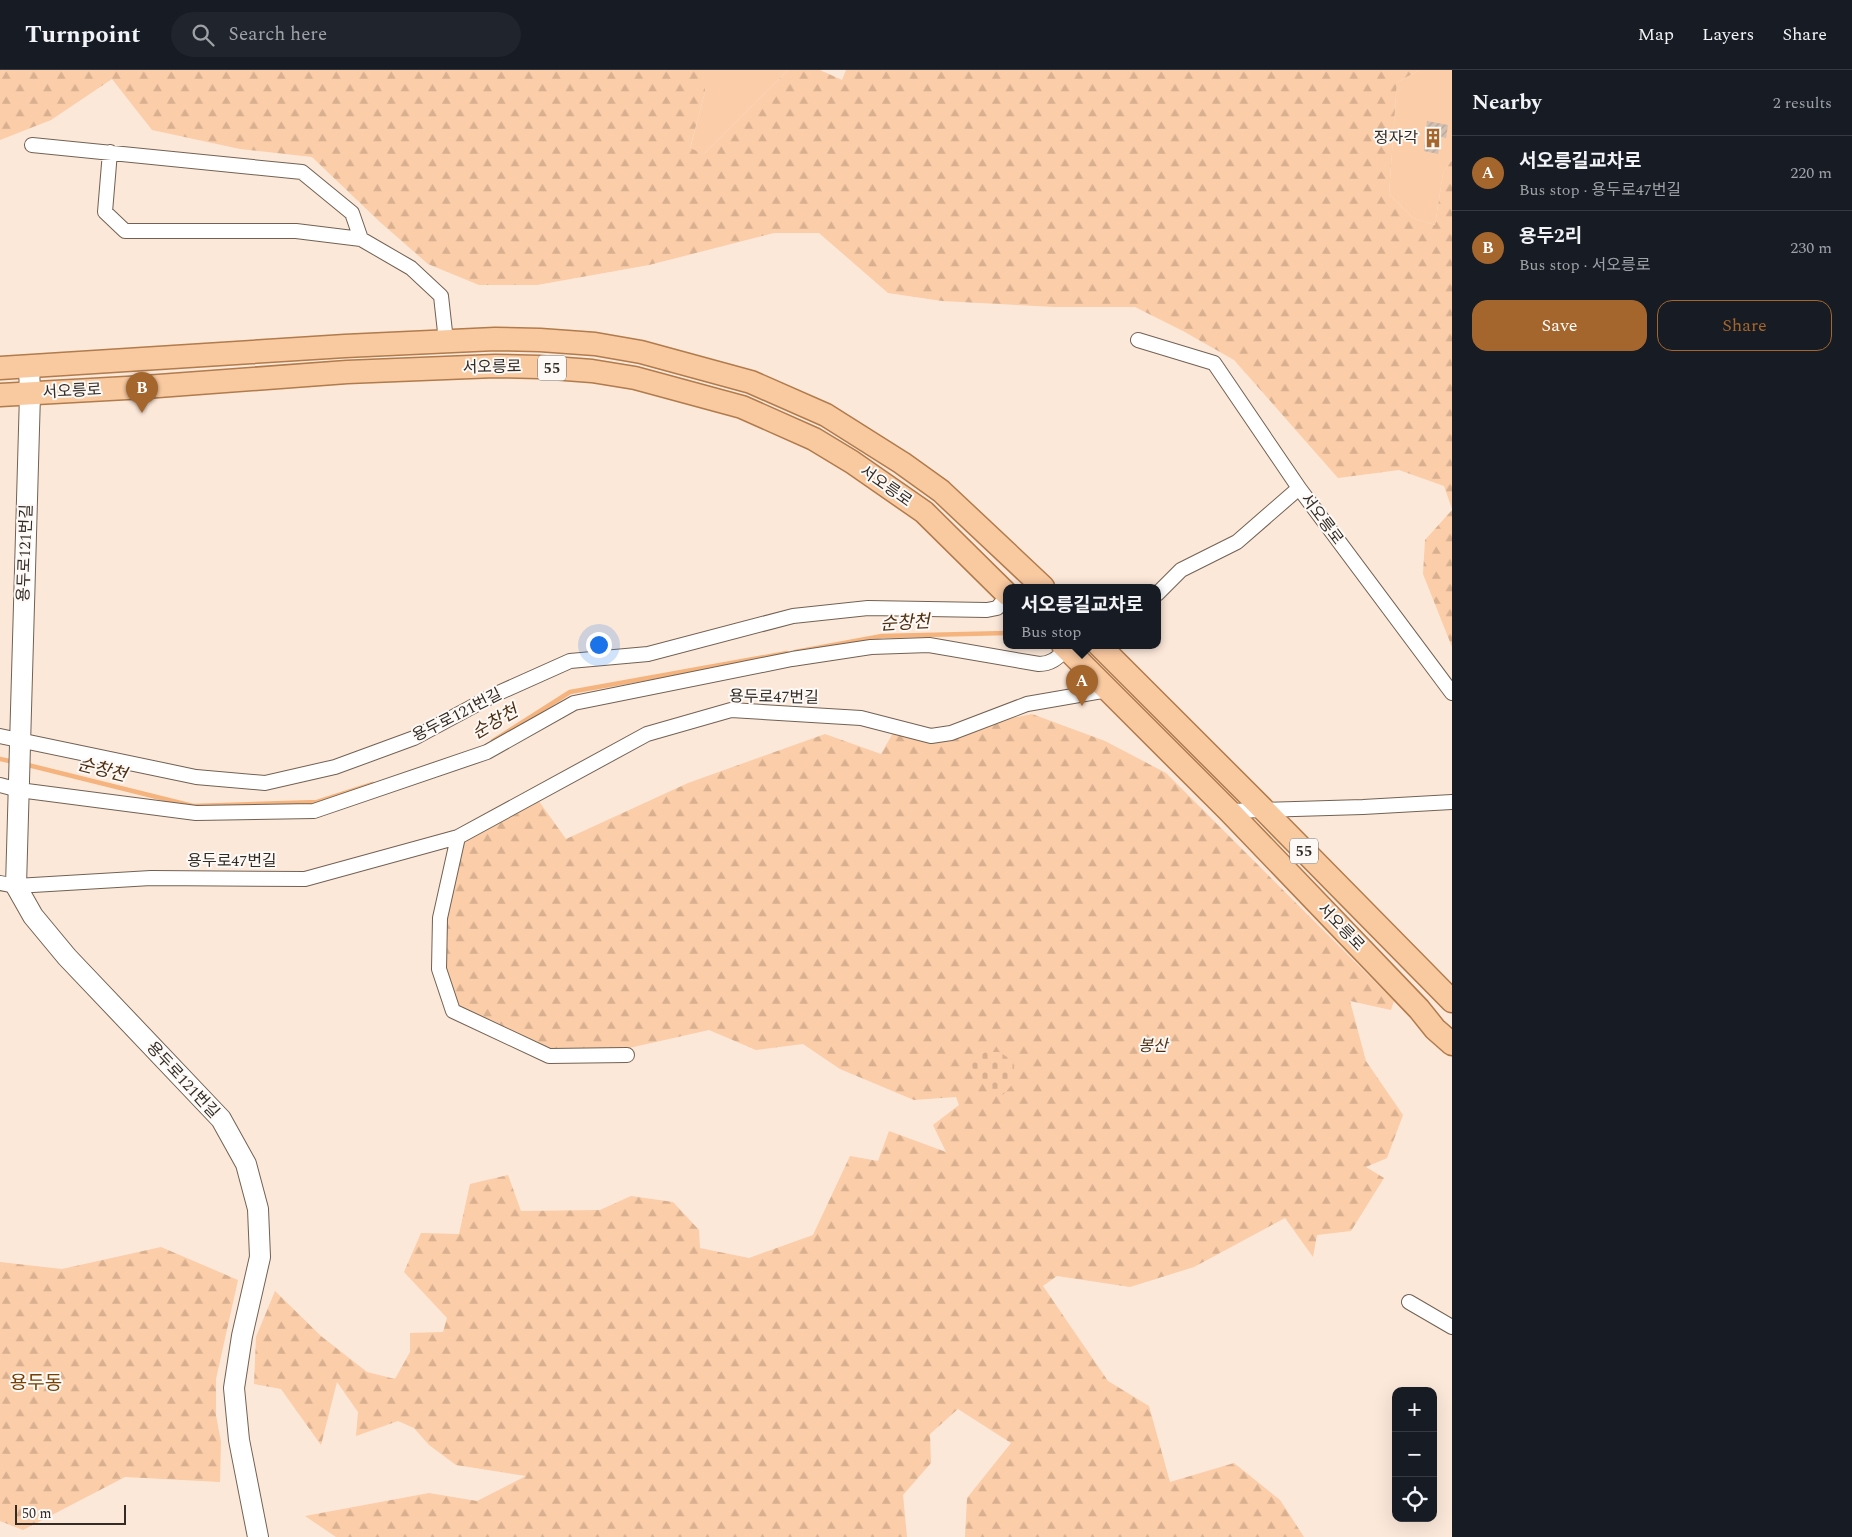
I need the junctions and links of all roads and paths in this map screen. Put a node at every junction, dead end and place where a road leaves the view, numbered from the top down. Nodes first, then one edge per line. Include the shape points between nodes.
1 (32, 145) dead end
2 (110, 152) junction
3 (361, 239) junction
4 (1138, 340) dead end
5 (446, 341) junction
6 (29, 366) junction
7 (0, 368) edge
8 (30, 394) junction
9 (0, 395) edge
10 (1299, 488) junction
11 (1040, 584) edge
12 (1161, 590) edge
13 (1003, 591) edge
14 (1003, 600) edge
15 (1064, 649) edge
16 (1067, 649) edge
17 (1105, 649) edge
18 (1108, 690) junction
19 (1452, 692) edge
20 (0, 736) edge
21 (20, 745) junction
22 (12, 785) edge
23 (1452, 802) edge
24 (1264, 810) junction
25 (1229, 811) junction
26 (458, 837) junction
27 (8, 884) edge
28 (1452, 1001) edge
29 (1452, 1044) edge
30 (627, 1055) dead end
31 (1409, 1302) dead end
32 (1452, 1327) edge
33 (258, 1537) edge

1 - 2 street
2 - 3 street via 302,172 352,213
2 - 3 street via 105,212 125,231 296,231
3 - 5 street, 서오릉로 via 411,268 441,296
4 - 10 street via 1214,363
5 - 6 main road, 서오릉로 / 55
5 - 11 main road, 서오릉로 / 55 via 531,340 595,344 672,359 751,382 826,415 902,463 942,491
6 - 7 main road, 서오릉로
6 - 8 main road, 용두로121번길
8 - 9 main road, 서오릉로
8 - 13 main road, 서오릉로 / 55 via 347,372 495,366 539,366 635,378 742,407 814,439 924,512
8 - 21 main road, 용두로121번길
10 - 12 street, 서오릉로 via 1237,542 1182,570
10 - 19 street, 서오릉로
14 - 21 street, 용두로121번길 via 997,608 987,610 868,608 793,616 648,654 570,661 494,695 414,738 335,767 266,783 196,777
15 - 22 street via 1055,661 1039,664 929,645 871,647 792,659 574,704 487,752 314,811 196,813
16 - 18 main road, 서오릉로 / 55
17 - 24 main road, 서오릉로 / 55
18 - 25 main road, 서오릉로 / 55
18 - 26 street, 용두로47번길 via 1027,704 951,733 931,736 861,718 731,710 647,734
20 - 21 street
21 - 22 main road
22 - 27 main road
23 - 24 street
24 - 25 street
24 - 28 main road, 서오릉로 / 55
25 - 29 main road, 서오릉로 / 55
26 - 27 street, 용두로47번길 via 305,879 151,878
26 - 30 street via 440,918 439,969 453,1011 549,1056
27 - 33 main road, 용두로121번길 via 67,957 221,1119 246,1164 258,1209 260,1257 234,1388 239,1440
31 - 32 street

